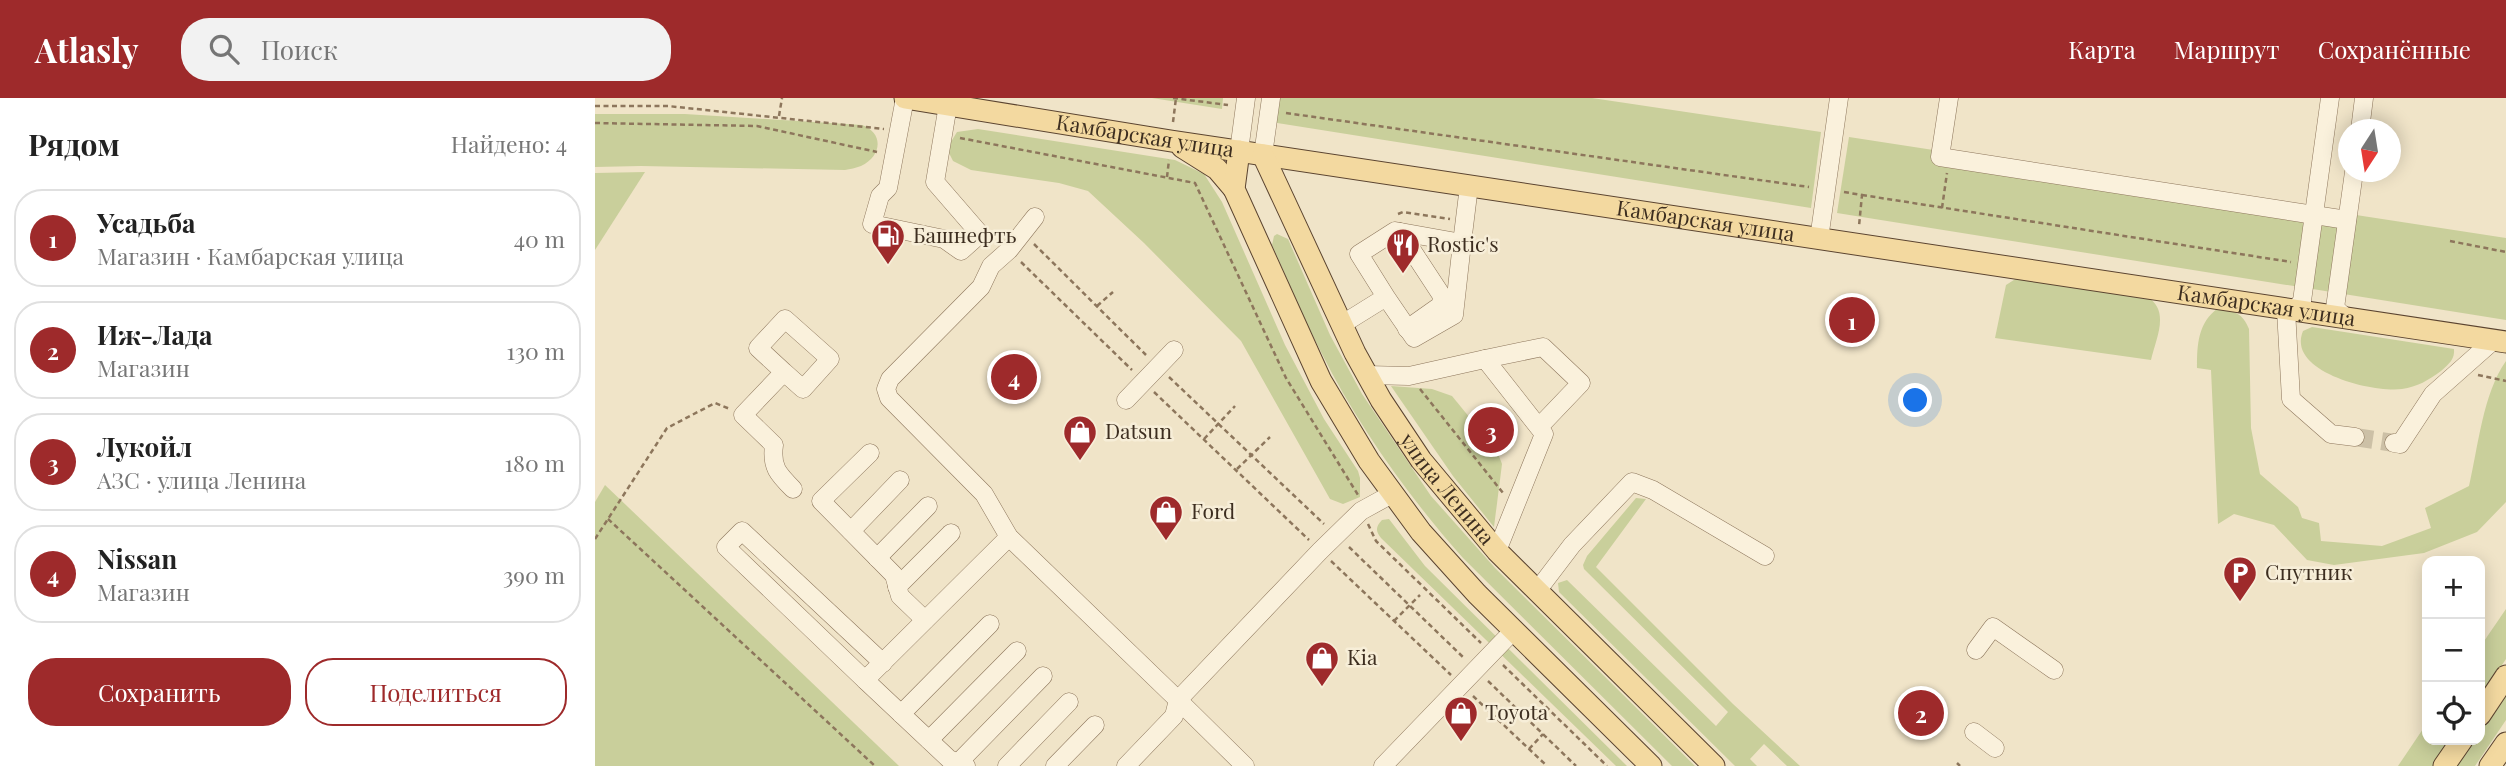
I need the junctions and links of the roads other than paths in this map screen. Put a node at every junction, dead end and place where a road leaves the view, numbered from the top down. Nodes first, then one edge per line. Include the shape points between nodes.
1 (905, 98) edge
2 (1246, 98) edge
3 (1271, 98) edge
4 (1839, 98) edge
5 (1949, 98) edge
6 (2330, 98) edge
7 (2364, 98) edge
8 (948, 105) junction
9 (2361, 119) edge
10 (1171, 141) junction
11 (1239, 151) junction
12 (1263, 155) junction
13 (2353, 182) edge
14 (1469, 186) junction
15 (1234, 189) junction
16 (2314, 215) junction
17 (1035, 217) dead end
18 (2347, 220) junction
19 (1400, 232) junction
20 (1819, 239) junction
21 (1462, 243) junction
22 (1386, 297) junction
23 (2290, 310) junction
24 (2346, 318) junction
25 (1341, 325) junction
26 (1408, 329) junction
27 (2500, 341) edge
28 (1174, 350) dead end
29 (1485, 359) junction
30 (784, 372) dead end
31 (1367, 375) junction
32 (1125, 400) dead end
33 (1539, 428) junction
34 (2355, 437) tunnel mouth
35 (2395, 443) dead end
36 (870, 453) dead end
37 (899, 480) dead end
38 (793, 489) dead end
39 (1392, 494) junction
40 (928, 506) dead end
41 (851, 531) junction
42 (951, 533) dead end
43 (1009, 537) junction
44 (1497, 551) junction
45 (1765, 556) dead end
46 (877, 558) junction
47 (897, 587) junction
48 (1537, 591) junction
49 (925, 620) junction
50 (990, 624) dead end
51 (1514, 630) junction
52 (1976, 650) dead end
53 (1017, 651) dead end
54 (883, 663) junction
55 (2054, 670) dead end
56 (1043, 676) dead end
57 (2506, 676) edge
58 (865, 680) junction
59 (1178, 700) junction
60 (1069, 702) dead end
61 (2485, 708) edge
62 (901, 714) junction
63 (1095, 725) dead end
64 (1974, 732) dead end
65 (929, 740) junction
66 (2506, 743) edge
67 (2459, 745) edge
68 (1995, 748) dead end
69 (1643, 763) edge
70 (962, 764) edge
71 (1007, 766) edge
72 (1055, 766) edge
73 (1126, 766) edge
74 (1245, 766) edge
75 (1383, 766) edge
76 (1714, 766) edge
77 (2444, 766) edge
78 (2490, 766) edge

1 - 8 main road, Камбарская улица
1 - 8 lane via 888,188 880,196 872,224 944,239 961,251 980,234 935,182
2 - 11 lane
3 - 12 lane
4 - 20 lane
5 - 16 lane via 1940,157
6 - 16 lane
7 - 9 lane
8 - 10 main road, Камбарская улица
10 - 11 main road, Камбарская улица
10 - 15 main road via 1201,157
11 - 12 main road, Камбарская улица
11 - 15 main road
12 - 14 main road, Камбарская улица
12 - 25 main road, улица Ленина
13 - 18 lane
14 - 20 main road, Камбарская улица
14 - 21 lane
15 - 39 main road, улица Ленина via 1321,381
16 - 18 lane
16 - 23 lane via 2302,301
17 - 43 lane via 992,266 981,287 890,379 886,389 889,398 984,494
18 - 24 lane via 2335,307
19 - 21 lane
19 - 22 lane via 1359,254
19 - 26 lane via 1442,296 1441,305
20 - 23 main road, Камбарская улица
21 - 26 lane via 1454,315 1414,338
22 - 25 lane
22 - 26 lane
23 - 24 main road, Камбарская улица
23 - 34 lane via 2291,399 2331,434
24 - 27 main road, Камбарская улица
25 - 31 main road, улица Ленина
27 - 35 lane via 2433,394 2400,444
28 - 32 lane
29 - 31 lane via 1409,376
29 - 33 lane
29 - 33 lane via 1543,347 1581,383
30 - 38 lane via 743,415 774,445 772,458 778,473
31 - 44 main road, улица Ленина via 1422,460
33 - 44 lane via 1544,434
36 - 41 lane via 821,501
37 - 41 lane
39 - 51 main road, улица Ленина via 1444,559
39 - 59 lane via 1361,511 1336,535
40 - 46 lane
41 - 46 lane
42 - 47 lane
43 - 49 lane
43 - 59 lane
44 - 48 main road, улица Ленина
45 - 48 lane via 1632,482 1572,545
46 - 47 lane via 894,575
47 - 49 lane via 900,596
48 - 76 main road, улица Ленина
49 - 54 lane
50 - 62 lane
51 - 69 main road, улица Ленина
51 - 75 lane
52 - 55 lane via 1993,627
53 - 65 lane
54 - 58 lane
54 - 58 lane via 743,531 726,547
56 - 70 lane
57 - 61 main road
58 - 62 lane
59 - 73 lane via 1174,716
59 - 74 lane
60 - 71 lane
62 - 65 lane
63 - 72 lane
64 - 68 lane
65 - 70 lane via 949,760
66 - 78 main road
67 - 77 main road

